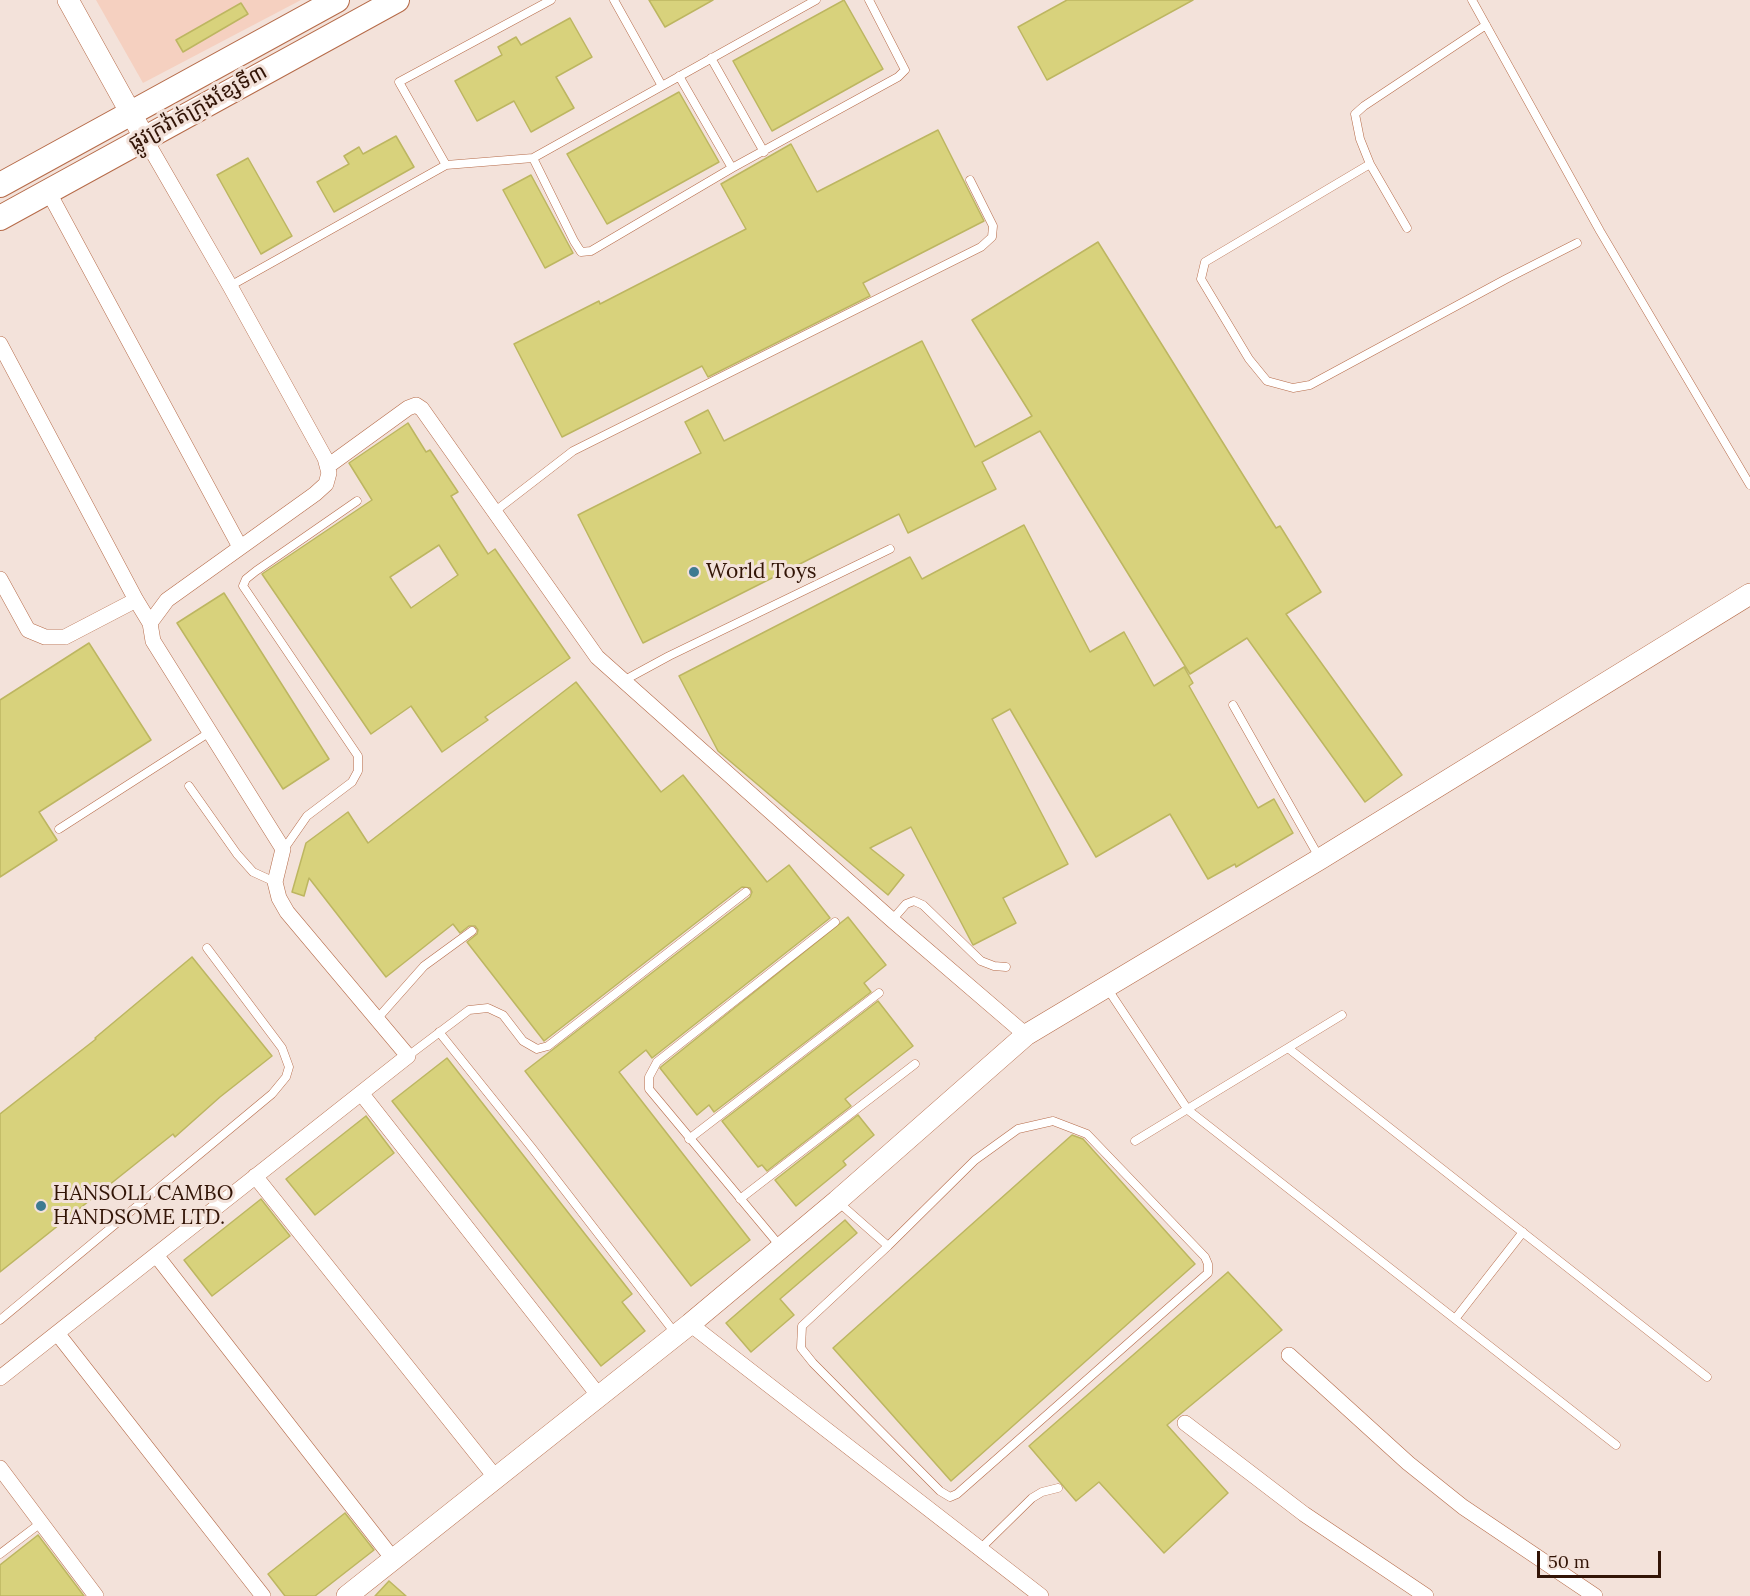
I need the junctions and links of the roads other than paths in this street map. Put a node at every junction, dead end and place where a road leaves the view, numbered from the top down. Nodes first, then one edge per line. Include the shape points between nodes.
1 (68, 0) edge
2 (337, 0) edge
3 (397, 0) edge
4 (551, 0) edge
5 (614, 0) edge
6 (816, 0) edge
7 (869, 0) edge
8 (1472, 0) edge
9 (1486, 25) junction
10 (350, 26) junction
11 (711, 58) junction
12 (679, 76) junction
13 (662, 86) junction
14 (130, 113) junction
15 (144, 137) junction
16 (765, 152) junction
17 (533, 158) junction
18 (1370, 164) junction
19 (446, 165) junction
20 (732, 168) junction
21 (970, 180) dead end
22 (0, 185) edge
23 (48, 191) junction
24 (0, 218) edge
25 (1407, 228) dead end
26 (1577, 243) dead end
27 (231, 286) junction
28 (0, 344) edge
29 (328, 466) junction
30 (1750, 485) edge
31 (357, 501) dead end
32 (494, 512) junction
33 (240, 548) junction
34 (890, 549) dead end
35 (0, 579) edge
36 (1750, 594) edge
37 (136, 600) junction
38 (150, 623) junction
39 (623, 681) junction
40 (1233, 705) dead end
41 (210, 732) junction
42 (189, 786) dead end
43 (59, 829) dead end
44 (283, 849) junction
45 (1320, 859) junction
46 (275, 882) junction
47 (746, 892) dead end
48 (892, 920) junction
49 (835, 922) dead end
50 (472, 931) dead end
51 (207, 948) dead end
52 (1006, 967) dead end
53 (1107, 987) junction
54 (879, 993) dead end
55 (1342, 1016) dead end
56 (377, 1019) junction
57 (438, 1032) junction
58 (1026, 1035) junction
59 (1288, 1048) junction
60 (408, 1056) junction
61 (915, 1064) dead end
62 (361, 1093) junction
63 (1188, 1110) junction
64 (689, 1139) junction
65 (1136, 1141) dead end
66 (255, 1176) junction
67 (740, 1199) junction
68 (837, 1201) junction
69 (1523, 1232) junction
70 (888, 1246) junction
71 (780, 1248) junction
72 (156, 1255) junction
73 (1455, 1319) junction
74 (0, 1320) edge
75 (683, 1330) junction
76 (57, 1333) junction
77 (1289, 1355) dead end
78 (1707, 1377) dead end
79 (0, 1378) edge
80 (599, 1396) junction
81 (1185, 1423) dead end
82 (1616, 1445) dead end
83 (0, 1468) edge
84 (496, 1478) junction
85 (1058, 1488) dead end
86 (42, 1522) junction
87 (980, 1549) junction
88 (0, 1554) edge
89 (393, 1559) junction
90 (96, 1596) edge
91 (263, 1596) edge
92 (347, 1596) edge
93 (1041, 1596) edge
94 (1426, 1596) edge
95 (1595, 1596) edge

1 - 14 street
2 - 10 main road
2 - 14 main road, ផ្លូវក្រវ៉ាត់ក្រុងខ្សែទី៣
3 - 10 main road, ផ្លូវក្រវ៉ាត់ក្រុងខ្សែទី៣
4 - 19 lane via 399,82
5 - 13 lane
6 - 11 lane
7 - 16 lane via 905,70
8 - 9 lane
9 - 18 lane via 1355,114 1359,139
9 - 30 lane via 1600,231
10 - 15 main road, ផ្លូវក្រវ៉ាត់ក្រុងខ្សែទី៣
11 - 12 lane
11 - 16 lane
12 - 13 lane
12 - 20 lane
13 - 17 lane
14 - 15 street
14 - 22 main road, ផ្លូវក្រវ៉ាត់ក្រុងខ្សែទី៣
15 - 23 main road, ផ្លូវក្រវ៉ាត់ក្រុងខ្សែទី៣
15 - 27 street
16 - 20 lane
17 - 19 lane
17 - 20 lane via 581,252 591,251
18 - 25 lane
18 - 26 lane via 1204,262 1201,279 1249,359 1267,381 1293,388 1310,385
19 - 27 lane
21 - 32 lane via 993,226 992,237 981,247 573,451
23 - 24 main road, ផ្លូវក្រវ៉ាត់ក្រុងខ្សែទី៣
23 - 33 street
27 - 29 street
28 - 37 street
29 - 32 street via 416,405 423,409
29 - 33 street via 328,479 321,489
31 - 44 lane via 256,571 243,586 358,756 358,771 352,782 308,816
32 - 39 street via 581,637
33 - 38 street via 167,600
34 - 39 lane
35 - 37 street via 28,630 45,637 65,637
36 - 45 street
37 - 38 street
38 - 41 street via 153,641
39 - 48 street
40 - 45 lane
41 - 43 lane
41 - 44 street
42 - 46 lane via 253,872
44 - 46 street
45 - 53 street
46 - 56 street via 287,912
47 - 57 lane via 548,1046 537,1049 523,1041 503,1015 488,1008 469,1010
48 - 52 lane via 914,901 923,905 981,961
48 - 58 street
49 - 64 lane via 657,1062 649,1077 649,1089
50 - 56 lane via 424,966
51 - 74 lane via 282,1048 289,1067 286,1077 272,1094
53 - 58 street
53 - 63 lane
54 - 64 lane
55 - 59 lane
56 - 60 street
57 - 60 lane
57 - 75 lane
58 - 68 street
59 - 63 lane
59 - 69 lane
60 - 62 street
61 - 67 lane
62 - 66 street
62 - 80 street
63 - 65 lane
63 - 73 lane
64 - 67 lane
66 - 72 street
66 - 84 street
67 - 71 lane
68 - 70 lane
68 - 71 street
69 - 73 lane
69 - 78 lane
70 - 70 lane via 802,1326 801,1348 950,1497 1208,1273 1205,1257 1087,1134 1053,1121 1018,1129 975,1160
71 - 75 street
72 - 76 street
72 - 89 street
73 - 82 lane
75 - 80 street
75 - 87 street
76 - 79 street
76 - 91 street
77 - 95 street via 1408,1463 1463,1507
80 - 84 street
81 - 94 street via 1304,1514
83 - 86 street
84 - 89 street
85 - 87 lane via 1032,1498
86 - 88 lane
86 - 90 street
87 - 93 street
89 - 92 street

